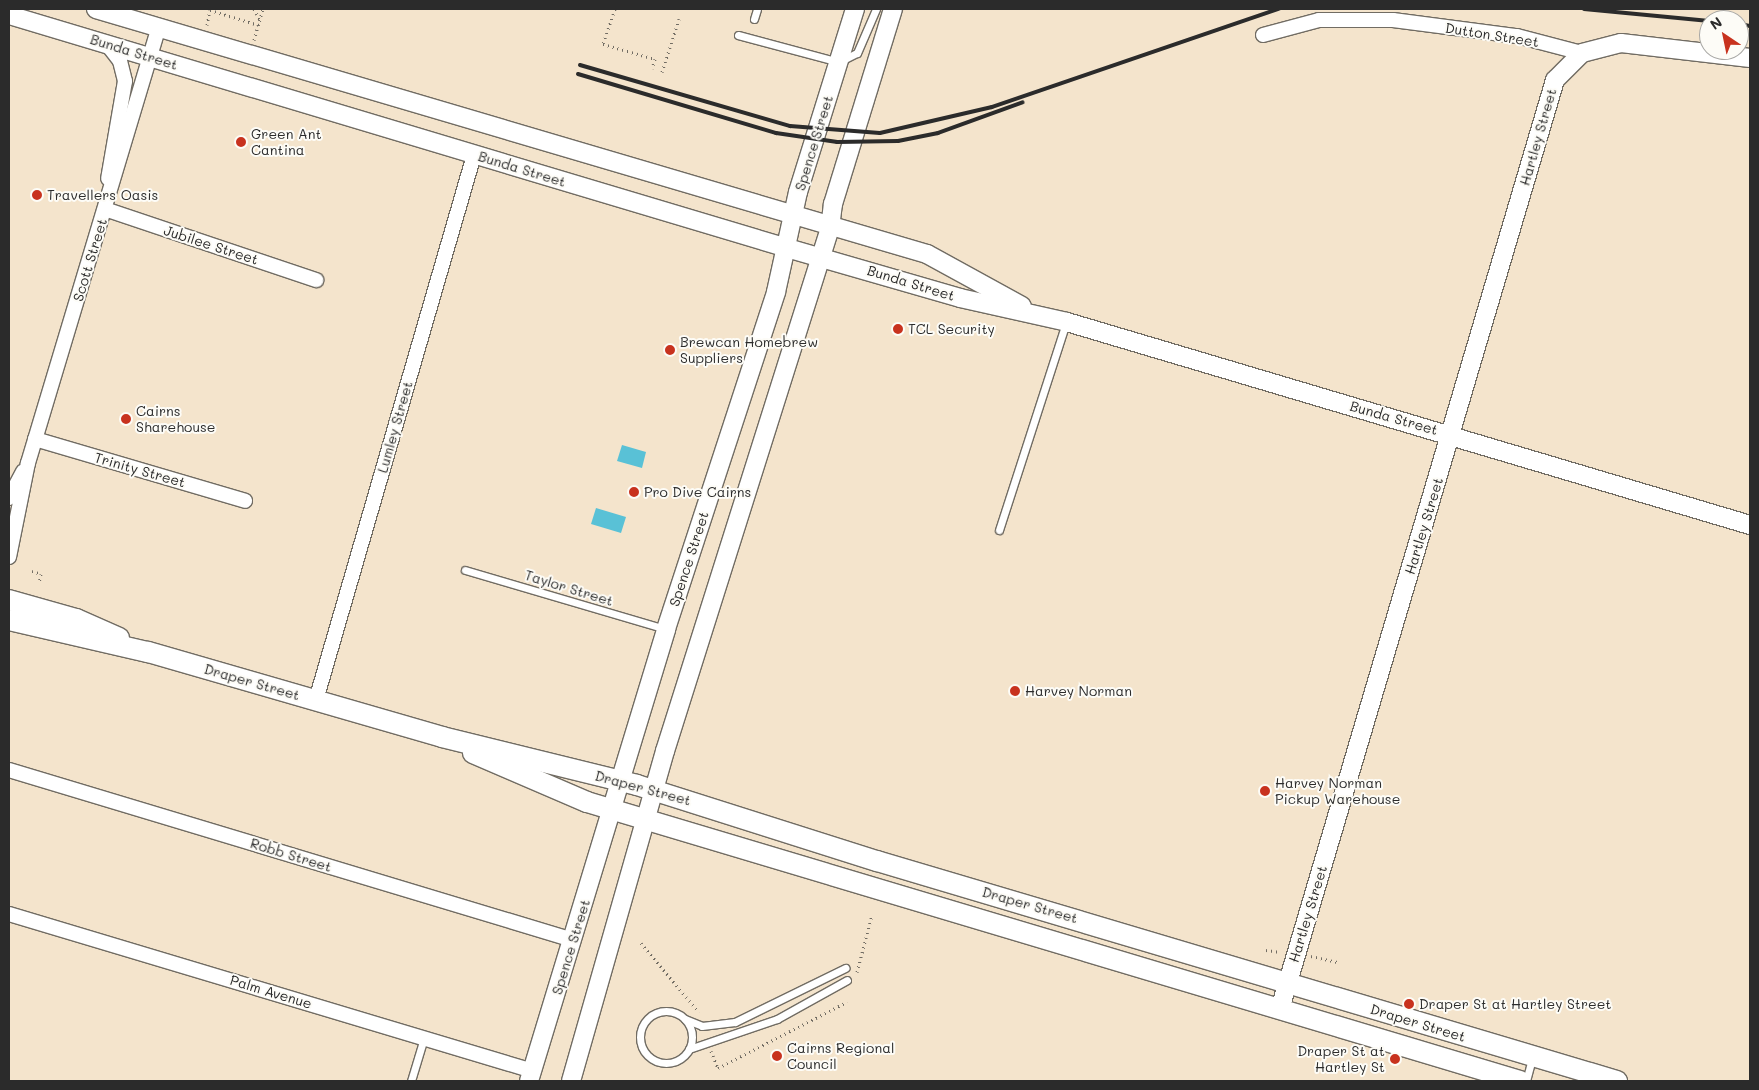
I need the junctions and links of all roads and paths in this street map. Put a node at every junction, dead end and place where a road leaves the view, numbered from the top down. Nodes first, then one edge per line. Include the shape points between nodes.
1 (96, 9) edge
2 (254, 9) edge
3 (264, 9) edge
4 (615, 9) edge
5 (757, 9) edge
6 (855, 9) edge
7 (876, 9) edge
8 (893, 9) edge
9 (213, 11) dead end
10 (9, 15) edge
11 (679, 19) dead end
12 (754, 19) dead end
13 (259, 22) junction
14 (159, 28) junction
15 (257, 30) dead end
16 (738, 35) dead end
17 (1263, 35) dead end
18 (106, 44) junction
19 (1582, 53) junction
20 (150, 57) junction
21 (1750, 58) edge
22 (838, 62) junction
23 (652, 69) dead end
24 (662, 72) dead end
25 (474, 155) junction
26 (106, 206) junction
27 (796, 218) junction
28 (830, 228) junction
29 (788, 248) junction
30 (821, 256) junction
31 (316, 280) dead end
32 (1038, 314) junction
33 (1066, 322) junction
34 (1452, 435) junction
35 (35, 439) junction
36 (28, 463) junction
37 (9, 498) edge
38 (245, 501) dead end
39 (1750, 525) edge
40 (999, 530) dead end
41 (9, 557) edge
42 (466, 570) dead end
43 (32, 571) dead end
44 (39, 583) dead end
45 (9, 600) edge
46 (9, 620) edge
47 (666, 630) junction
48 (148, 652) junction
49 (316, 700) junction
50 (442, 737) junction
51 (9, 770) edge
52 (620, 781) junction
53 (654, 790) junction
54 (613, 807) junction
55 (648, 818) junction
56 (9, 914) edge
57 (872, 915) dead end
58 (573, 940) junction
59 (641, 943) dead end
60 (845, 968) dead end
61 (855, 978) dead end
62 (847, 980) dead end
63 (1288, 983) junction
64 (848, 1002) dead end
65 (1280, 1009) junction
66 (700, 1014) dead end
67 (685, 1019) junction
68 (424, 1038) junction
69 (710, 1048) dead end
70 (689, 1049) junction
71 (1532, 1059) junction
72 (531, 1076) edge
73 (411, 1081) edge
74 (571, 1081) edge
75 (1520, 1081) edge
76 (1526, 1081) edge
77 (1617, 1081) edge

1 - 14 street, Bunda Street
2 - 13 path
3 - 13 path
4 - 23 path via 603,44 655,59
5 - 12 lane
6 - 22 street, Spence Street
7 - 22 lane via 857,53
8 - 28 street via 833,204
9 - 13 path
10 - 18 street, Bunda Street
11 - 24 path
13 - 15 path
14 - 20 street, Scott Street
14 - 27 street, Bunda Street
16 - 22 lane
17 - 19 street, Dutton Street via 1318,20 1394,20 1517,36
18 - 20 street, Bunda Street
18 - 26 street via 120,61 125,81 110,148
19 - 21 street, Dutton Street via 1621,43
19 - 34 street, Hartley Street via 1555,80
20 - 25 street, Bunda Street
20 - 26 street, Scott Street
22 - 27 street, Spence Street via 798,192
25 - 29 street, Bunda Street
25 - 49 street, Lumley Street
26 - 31 street, Jubilee Street
26 - 35 street, Scott Street
27 - 28 street, Bunda Street
27 - 29 street, Spence Street
28 - 30 street
28 - 32 street, Bunda Street via 927,254
29 - 30 street, Bunda Street
29 - 47 street, Spence Street
30 - 32 street, Bunda Street via 960,298
30 - 53 street
32 - 33 street, Bunda Street
33 - 34 street, Bunda Street
33 - 40 lane
34 - 39 street, Bunda Street
34 - 63 street, Hartley Street
35 - 36 street, Scott Street
35 - 38 street, Trinity Street
36 - 37 street, Scott Street
36 - 41 street, Scott Street
42 - 47 lane, Taylor Street
43 - 44 path via 41,574
45 - 48 main road, Draper Street via 76,618
46 - 48 main road, Draper Street
47 - 52 street, Spence Street
48 - 49 main road, Draper Street
49 - 50 main road, Draper Street
50 - 52 main road, Draper Street
50 - 54 main road, Draper Street via 587,802
51 - 58 street, Robb Street
52 - 53 main road, Draper Street
52 - 54 street, Spence Street
53 - 55 street
53 - 63 main road, Draper Street
54 - 55 main road, Draper Street
54 - 58 street, Spence Street
55 - 65 main road, Draper Street
55 - 74 street
56 - 68 street, Palm Avenue
57 - 61 path
58 - 72 street, Spence Street
59 - 66 path
60 - 67 lane via 735,1022 702,1026
62 - 70 lane via 777,1019
63 - 65 street, Hartley Street
63 - 71 main road, Draper Street
64 - 69 path via 718,1068
65 - 75 main road, Draper Street
67 - 70 lane via 692,1033
67 - 70 lane via 670,1011 654,1014 642,1027 641,1045 660,1063 678,1060
68 - 72 street, Palm Avenue
68 - 73 lane
71 - 76 lane
71 - 77 main road, Draper Street

